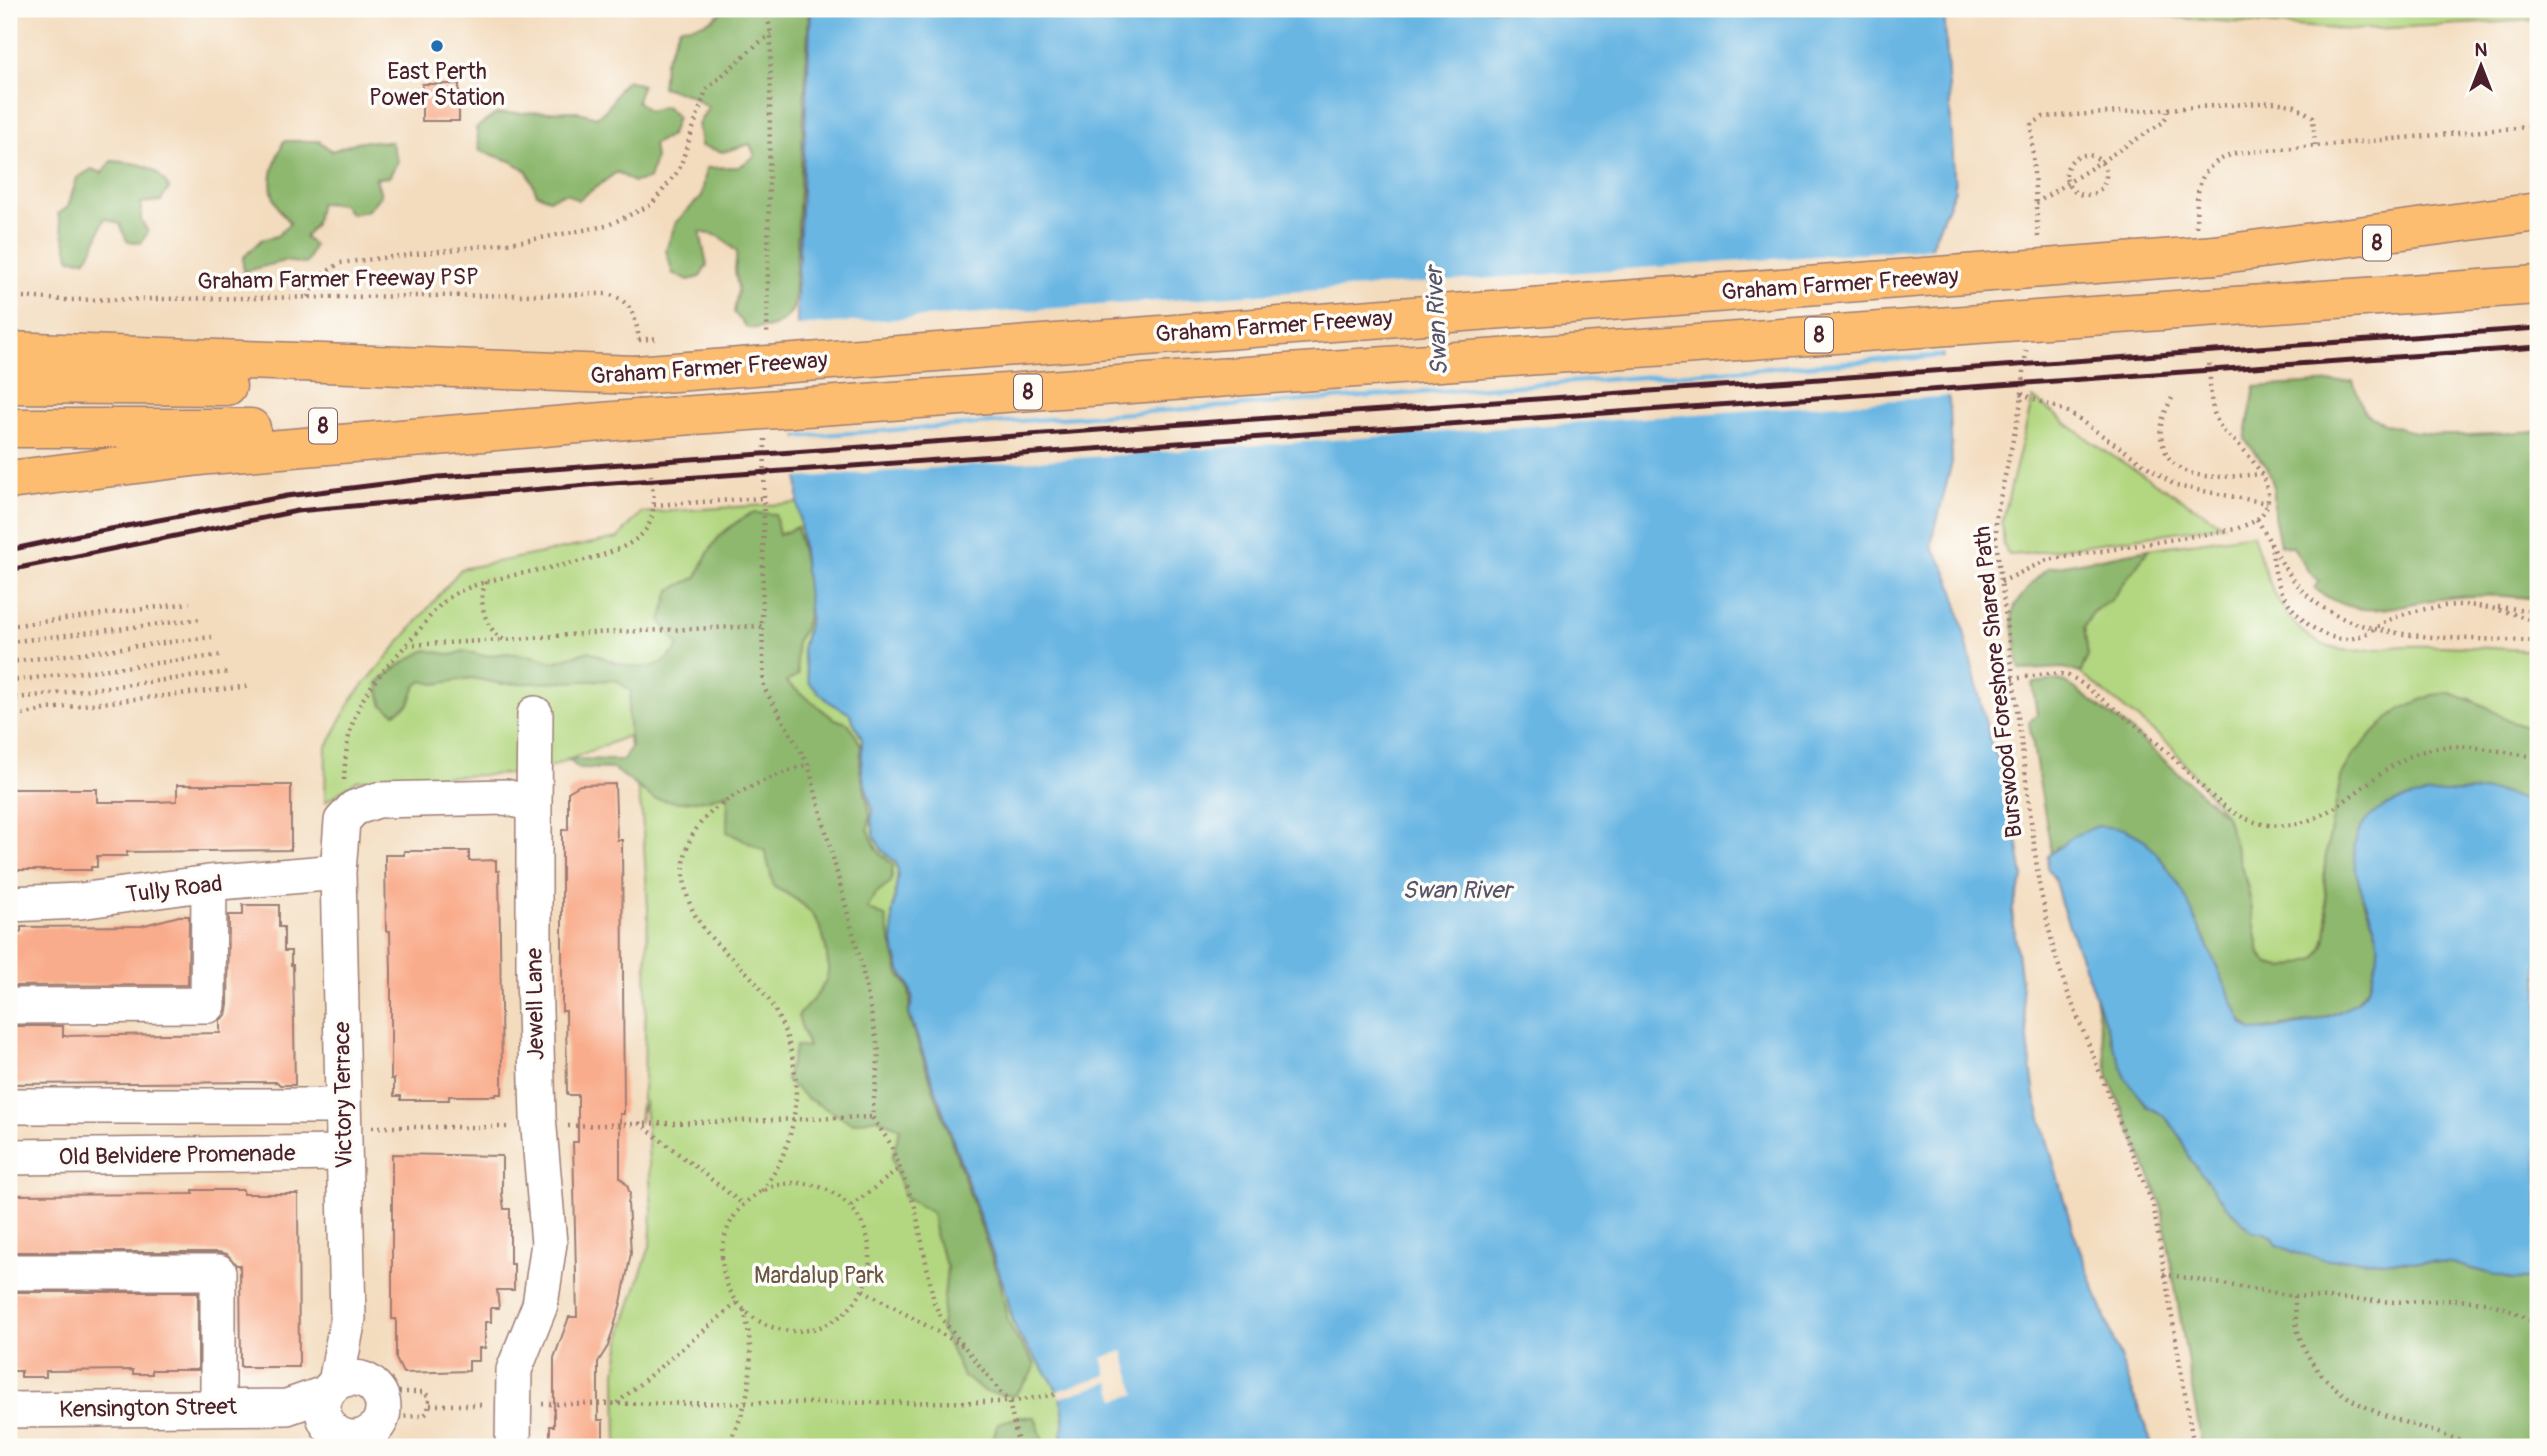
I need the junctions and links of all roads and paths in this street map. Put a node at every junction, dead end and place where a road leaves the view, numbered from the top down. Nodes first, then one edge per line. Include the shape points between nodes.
1 (766, 9) edge
2 (771, 34) junction
3 (2167, 109) junction
4 (2538, 126) edge
5 (2315, 145) junction
6 (2101, 162) junction
7 (2068, 183) junction
8 (2036, 203) junction
9 (2538, 212) edge
10 (2538, 232) edge
11 (2205, 244) junction
12 (2037, 247) dead end
13 (2538, 285) edge
14 (9, 296) edge
15 (308, 297) junction
16 (2027, 340) dead end
17 (766, 348) dead end
18 (9, 351) edge
19 (637, 357) junction
20 (2209, 361) dead end
21 (9, 384) edge
22 (2021, 394) junction
23 (2172, 398) dead end
24 (638, 419) junction
25 (9, 428) edge
26 (765, 430) dead end
27 (2263, 474) junction
28 (651, 475) dead end
29 (9, 480) edge
30 (764, 498) junction
31 (2267, 503) junction
32 (654, 505) junction
33 (2257, 519) junction
34 (2271, 543) junction
35 (486, 581) junction
36 (2001, 582) junction
37 (190, 603) dead end
38 (2469, 606) junction
39 (2538, 611) edge
40 (201, 619) dead end
41 (2538, 624) edge
42 (9, 626) edge
43 (762, 626) junction
44 (2376, 628) junction
45 (212, 636) dead end
46 (504, 640) junction
47 (9, 642) edge
48 (2538, 642) edge
49 (406, 646) junction
50 (223, 655) dead end
51 (9, 662) edge
52 (230, 672) dead end
53 (2012, 679) junction
54 (9, 681) edge
55 (251, 687) dead end
56 (9, 699) edge
57 (535, 714) dead end
58 (9, 718) edge
59 (2538, 758) edge
60 (808, 764) junction
61 (534, 805) junction
62 (342, 821) junction
63 (338, 872) junction
64 (209, 883) junction
65 (9, 904) edge
66 (9, 1006) edge
67 (9, 1106) edge
68 (343, 1107) junction
69 (872, 1117) junction
70 (794, 1119) junction
71 (639, 1123) junction
72 (576, 1125) dead end
73 (394, 1127) dead end
74 (494, 1127) dead end
75 (344, 1153) junction
76 (9, 1157) edge
77 (900, 1168) junction
78 (762, 1191) junction
79 (744, 1205) junction
80 (851, 1206) junction
81 (9, 1272) edge
82 (2163, 1274) junction
83 (863, 1290) junction
84 (2294, 1296) junction
85 (738, 1302) junction
86 (744, 1309) junction
87 (2538, 1325) edge
88 (965, 1348) junction
89 (1058, 1394) dead end
90 (1009, 1402) junction
91 (745, 1403) junction
92 (542, 1404) dead end
93 (617, 1404) junction
94 (430, 1405) junction
95 (480, 1405) dead end
96 (218, 1407) junction
97 (9, 1410) edge
98 (357, 1415) edge
99 (513, 1447) edge
100 (726, 1447) edge
101 (1019, 1447) edge
102 (2194, 1447) edge
103 (2476, 1447) edge

1 - 2 path
2 - 15 path via 706,90 679,170 651,205 606,226 340,264 317,278
2 - 17 path
3 - 5 path via 2276,102 2295,106 2312,117
3 - 6 path via 2162,124
3 - 8 path via 2043,117 2031,125
4 - 5 path
5 - 11 path via 2236,153 2209,167 2196,195
6 - 7 path
6 - 7 path via 2087,155 2074,160 2067,171
6 - 7 path via 2106,179 2095,192 2078,193
7 - 8 path
8 - 12 path
9 - 11 highway
10 - 11 highway, Graham Farmer Freeway / 8
11 - 19 highway, Graham Farmer Freeway / 8, bridge
13 - 24 highway, Graham Farmer Freeway / 8, bridge
14 - 15 path, Graham Farmer Freeway PSP via 65,300
15 - 19 path, Graham Farmer Freeway PSP via 606,295 630,308 636,321
16 - 22 path, Burswood Foreshore Shared Path
18 - 19 highway
19 - 21 highway, Graham Farmer Freeway / 8 via 381,387
20 - 27 path via 2212,406 2220,427
22 - 31 path via 2068,412 2176,486
22 - 36 path, Burswood Foreshore Shared Path via 1996,517
23 - 27 path via 2160,422 2169,461 2187,473 2214,477
24 - 25 highway, Graham Farmer Freeway / 8 via 204,429
24 - 29 highway via 209,455
26 - 30 path
27 - 31 path
28 - 32 path
30 - 32 path
30 - 43 path
31 - 33 path
32 - 35 path via 650,524 639,537 612,553
33 - 34 path
33 - 36 path via 2236,529 2047,560
34 - 44 path via 2287,573 2306,594 2327,610
34 - 44 path via 2281,590 2303,620 2318,631 2348,639
35 - 46 path via 482,594 485,612 494,632
35 - 49 path via 449,597
36 - 53 path, Burswood Foreshore Shared Path
37 - 42 path
38 - 39 path
38 - 41 path via 2510,613
38 - 44 path via 2413,612
40 - 47 path
43 - 46 path
43 - 60 path via 764,688
44 - 48 path via 2427,636
45 - 51 path
46 - 49 path
49 - 62 path via 363,697 351,724
50 - 54 path
52 - 56 path
53 - 59 path via 2061,674 2074,678 2146,734 2214,798 2236,814 2264,824 2314,820 2386,768 2442,747
53 - 82 path, Burswood Foreshore Shared Path via 2039,884 2054,951 2153,1205
55 - 58 path via 48,709
57 - 61 street, Jewell Lane
60 - 69 path via 861,963 879,1052
60 - 70 path via 735,794 707,815 689,839 682,861 690,905 701,926 761,989 789,1042 796,1065
61 - 62 street via 506,797 378,800 354,808
61 - 99 street, Jewell Lane via 538,1117 548,1243 540,1305 514,1370
62 - 63 street
63 - 64 street, Tully Road
63 - 68 street, Victory Terrace
64 - 65 street, Tully Road via 80,901
64 - 66 street via 208,1005
67 - 68 street, Old Belvidere Promenade
68 - 75 street, Victory Terrace
69 - 70 path
69 - 77 path
70 - 71 path
70 - 78 path via 785,1153
71 - 72 path
71 - 79 path
73 - 74 path
75 - 76 street, Old Belvidere Promenade
75 - 98 street, Victory Terrace via 348,1318
77 - 80 path
77 - 88 path via 915,1207 934,1302
78 - 79 path
78 - 80 path via 802,1183 825,1188
79 - 85 path via 727,1229 722,1251 724,1274
80 - 83 path via 867,1234 871,1258
81 - 96 street via 218,1272
82 - 84 path
82 - 102 path, Burswood Foreshore Shared Path
83 - 86 path via 844,1314 814,1328 782,1329
83 - 88 path
84 - 87 path via 2486,1302
84 - 103 path via 2299,1336 2317,1371 2341,1394 2368,1409
85 - 86 path
85 - 93 path
86 - 91 path via 751,1351
88 - 90 path
89 - 90 path
90 - 91 path
90 - 101 path
91 - 93 path
91 - 100 path
92 - 93 path
94 - 95 path
94 - 98 path via 423,1416
94 - 98 path via 424,1392
96 - 97 street, Kensington Street
96 - 98 street, Kensington Street via 287,1407

